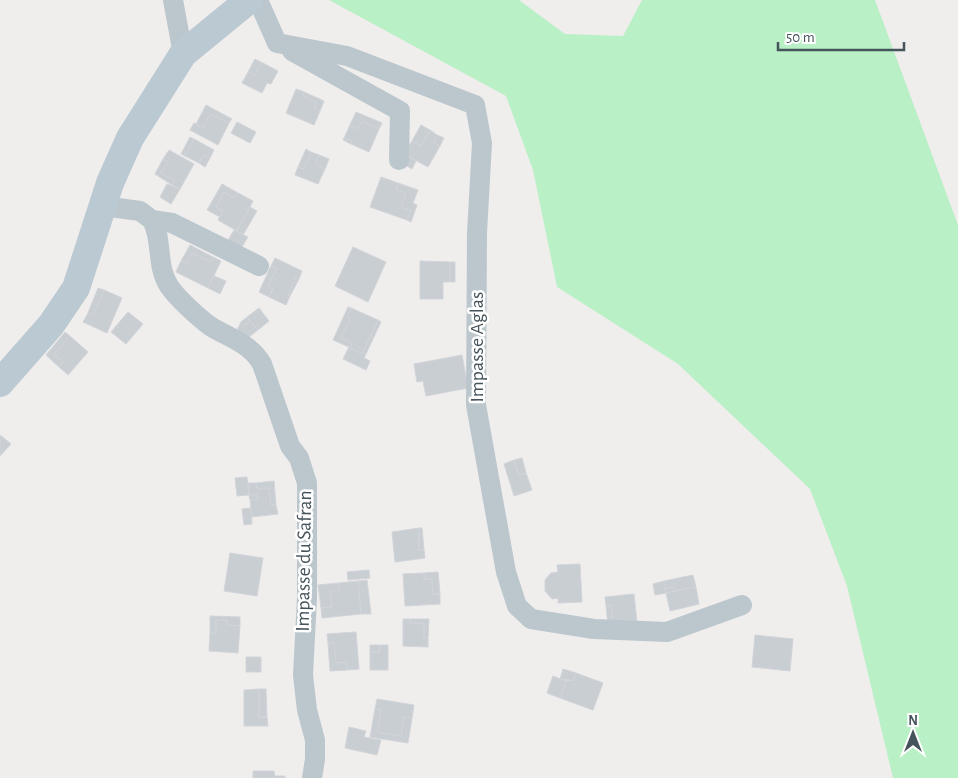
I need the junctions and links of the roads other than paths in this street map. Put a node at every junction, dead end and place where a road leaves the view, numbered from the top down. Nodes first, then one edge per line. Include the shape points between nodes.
1 (173, 0) edge
2 (248, 0) edge
3 (258, 0) edge
4 (277, 43) junction
5 (183, 54) junction
6 (399, 160) dead end
7 (103, 206) junction
8 (152, 220) junction
9 (259, 266) dead end
10 (0, 383) edge
11 (742, 605) dead end
12 (312, 778) edge

1 - 5 street
2 - 5 street
3 - 4 street
4 - 6 street via 400,111
4 - 11 street, Impasse Aglas via 347,56 475,105 482,143 477,233 476,405 506,572 517,606 531,619 594,629 667,632
5 - 7 street via 130,138
7 - 8 street via 140,211
7 - 10 street via 76,288 51,325
8 - 9 street via 172,224
8 - 12 street, Impasse du Safran via 159,236 164,275 169,286 210,326 236,339 255,353 262,364 290,446 307,484 303,675 315,740

